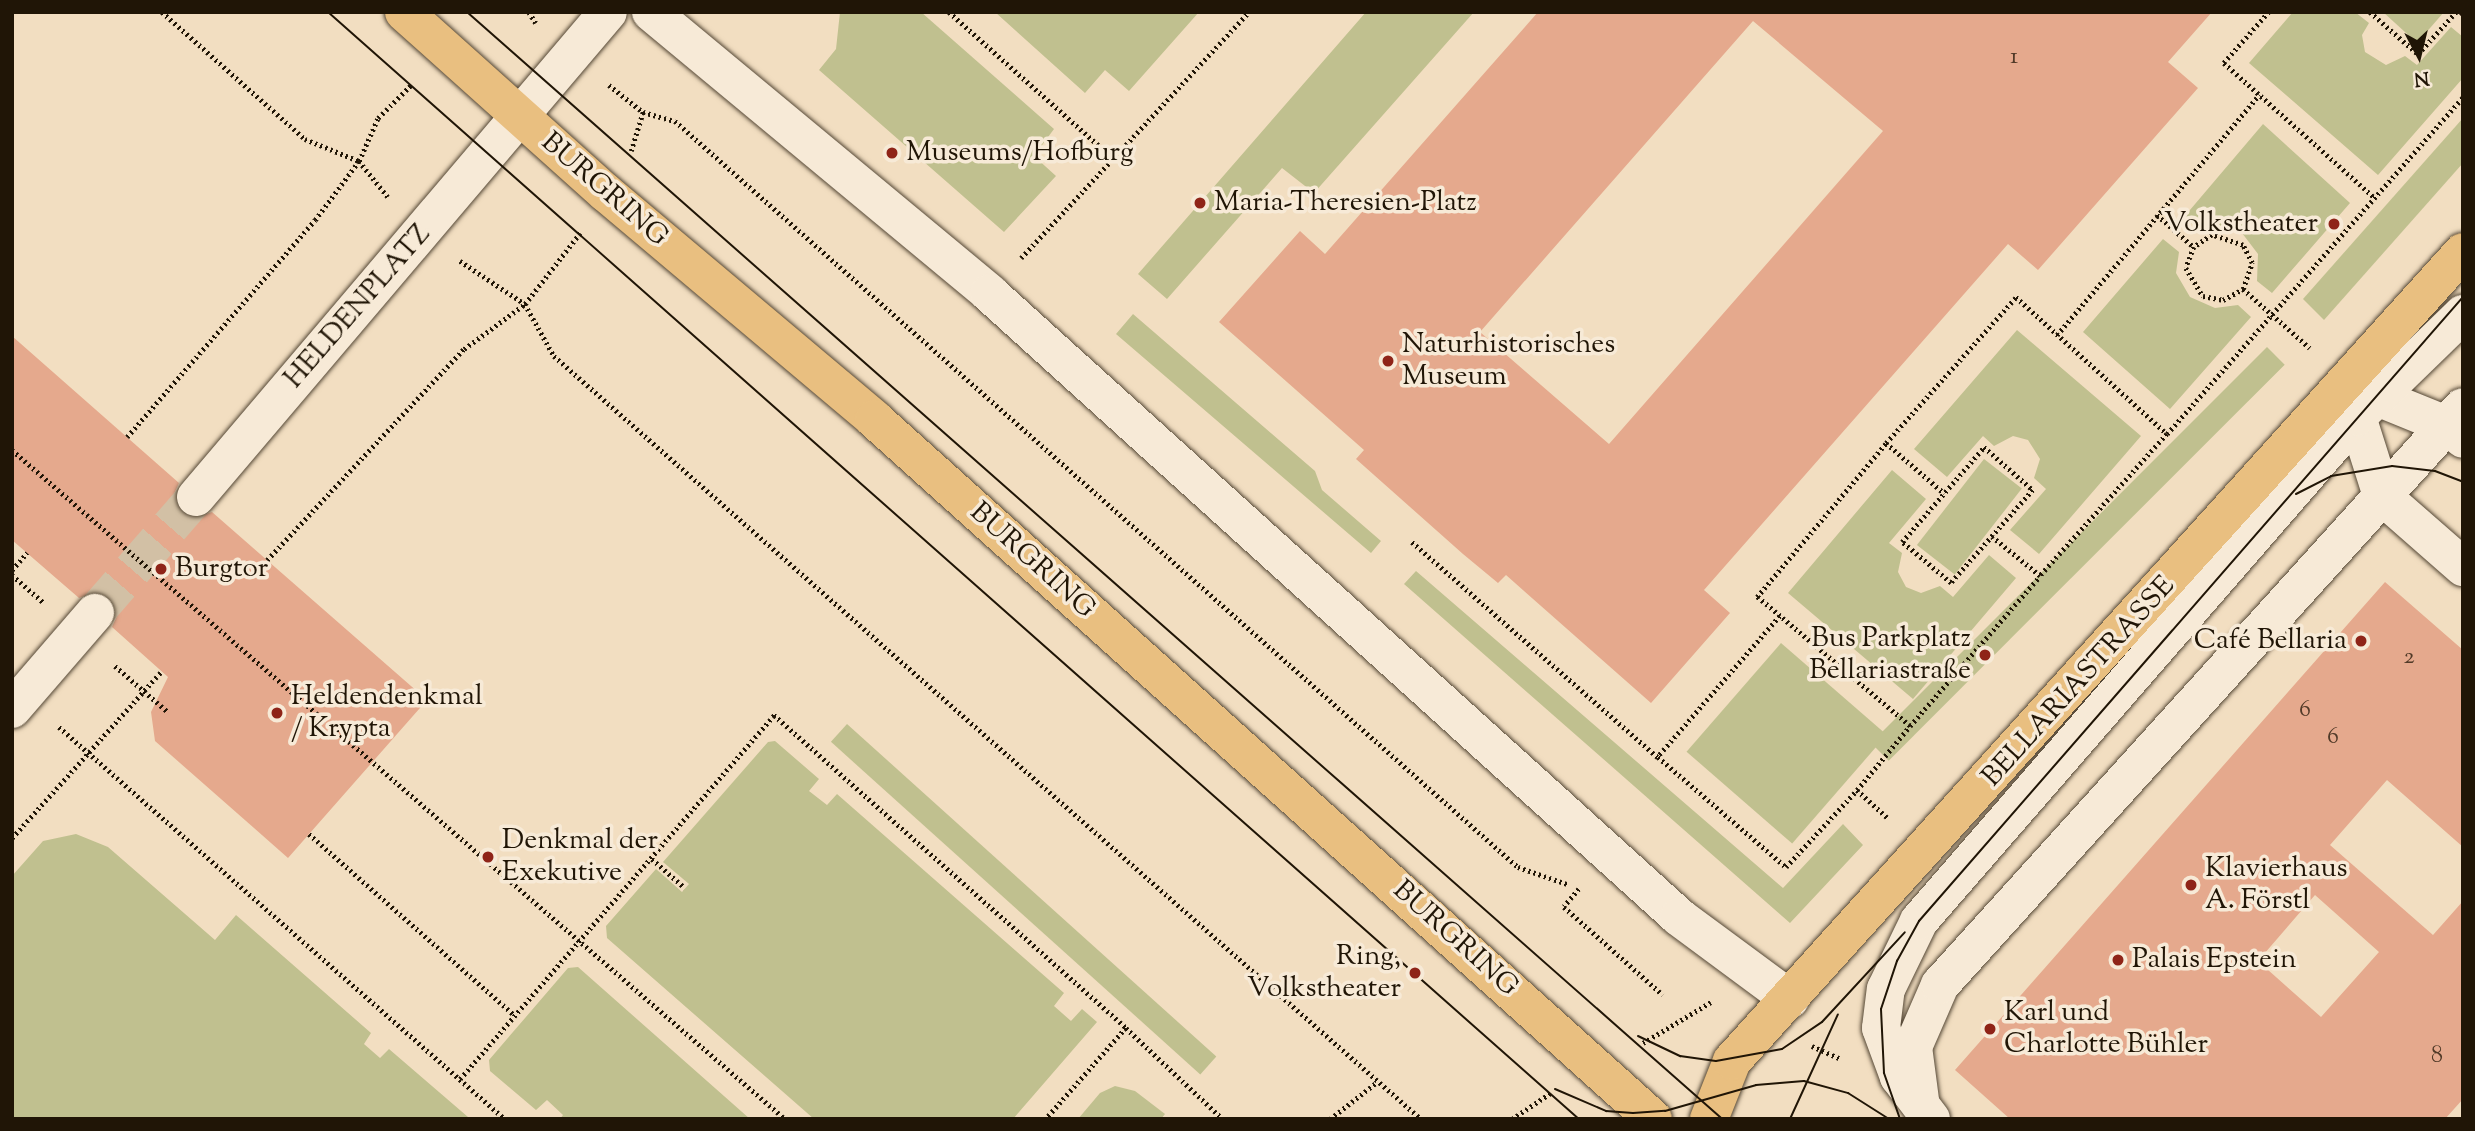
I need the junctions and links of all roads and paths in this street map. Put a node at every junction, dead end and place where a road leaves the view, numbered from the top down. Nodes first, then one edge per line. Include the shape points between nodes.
1 (162, 12) edge
2 (404, 12) edge
3 (608, 12) edge
4 (651, 12) edge
5 (949, 12) edge
6 (1249, 12) edge
7 (2269, 12) edge
8 (2370, 12) edge
9 (2460, 13) edge
10 (2259, 95) junction
11 (2463, 97) edge
12 (643, 112) dead end
13 (520, 117) junction
14 (1114, 159) junction
15 (2375, 198) junction
16 (2157, 215) junction
17 (425, 230) junction
18 (2193, 247) junction
19 (2463, 251) edge
20 (2243, 289) junction
21 (989, 293) junction
22 (525, 304) junction
23 (2271, 313) junction
24 (2463, 314) edge
25 (2057, 335) junction
26 (2314, 351) dead end
27 (2360, 399) junction
28 (2457, 424) edge
29 (2167, 434) junction
30 (127, 437) dead end
31 (1886, 443) junction
32 (12, 450) edge
33 (1944, 493) junction
34 (2382, 496) junction
35 (196, 497) tunnel mouth
36 (1992, 537) junction
37 (1412, 542) dead end
38 (27, 553) dead end
39 (267, 559) dead end
40 (2463, 567) edge
41 (12, 570) edge
42 (2040, 576) junction
43 (95, 613) tunnel mouth
44 (1780, 615) junction
45 (162, 671) dead end
46 (18, 702) edge
47 (1910, 726) junction
48 (88, 753) junction
49 (1658, 757) junction
50 (1857, 790) junction
51 (1895, 824) dead end
52 (309, 834) dead end
53 (12, 838) edge
54 (652, 859) junction
55 (685, 888) dead end
56 (581, 942) junction
57 (1664, 995) dead end
58 (1790, 999) junction
59 (513, 1014) junction
60 (1126, 1028) junction
61 (460, 1079) junction
62 (1377, 1082) junction
63 (1927, 1114) edge
64 (505, 1119) edge
65 (785, 1119) edge
66 (1046, 1119) edge
67 (1223, 1119) edge
68 (1330, 1119) edge
69 (1421, 1119) edge
70 (1653, 1119) edge
71 (1709, 1119) edge

1 - 30 path via 305,139 359,161
2 - 13 main road, BURGRING
3 - 13 street, HELDENPLATZ
4 - 21 street
5 - 14 path
6 - 14 path
7 - 10 path via 2224,63
8 - 9 path via 2418,54
10 - 15 path
10 - 16 path
11 - 15 path
12 - 57 path via 676,121 1518,867 1580,888 1563,907
13 - 17 street, HELDENPLATZ
13 - 70 main road, BURGRING via 874,419
14 - 21 path
15 - 23 path
16 - 18 path
16 - 25 path
17 - 22 path via 478,276
17 - 35 street, HELDENPLATZ
18 - 20 path via 2186,268 2203,296 2223,300
18 - 20 path via 2212,235 2243,245 2252,263
19 - 27 main road, BELLARIASTRASSE
20 - 23 path
21 - 58 street via 1679,917
22 - 39 path via 464,349
22 - 62 path via 554,356
23 - 26 path
23 - 29 path
24 - 27 street, BELLARIASTRASSE
25 - 29 path
25 - 31 path via 2016,297
27 - 28 street
27 - 34 street
27 - 58 main road, BELLARIASTRASSE
27 - 63 street via 1920,921 1886,989 1881,1028 1887,1055
28 - 34 street
29 - 42 path
31 - 33 path
31 - 44 path via 1757,597
32 - 56 path
33 - 36 path via 1984,447 2033,490
33 - 36 path via 1902,542 1951,583
34 - 40 street
34 - 63 street via 1940,985 1913,1047
36 - 42 path
37 - 49 path
38 - 41 path
42 - 47 path
43 - 46 street
44 - 47 path
44 - 49 path
45 - 48 path
46 - 48 path
47 - 50 path
48 - 53 path
48 - 61 path
49 - 50 path via 1787,867
50 - 51 path
52 - 59 path
54 - 55 path
54 - 56 path
54 - 60 path via 774,715
56 - 59 path
56 - 65 path
58 - 71 main road, BELLARIASTRASSE via 1732,1060
59 - 61 path
60 - 66 path
60 - 67 path
61 - 64 path
62 - 68 path
62 - 69 path

